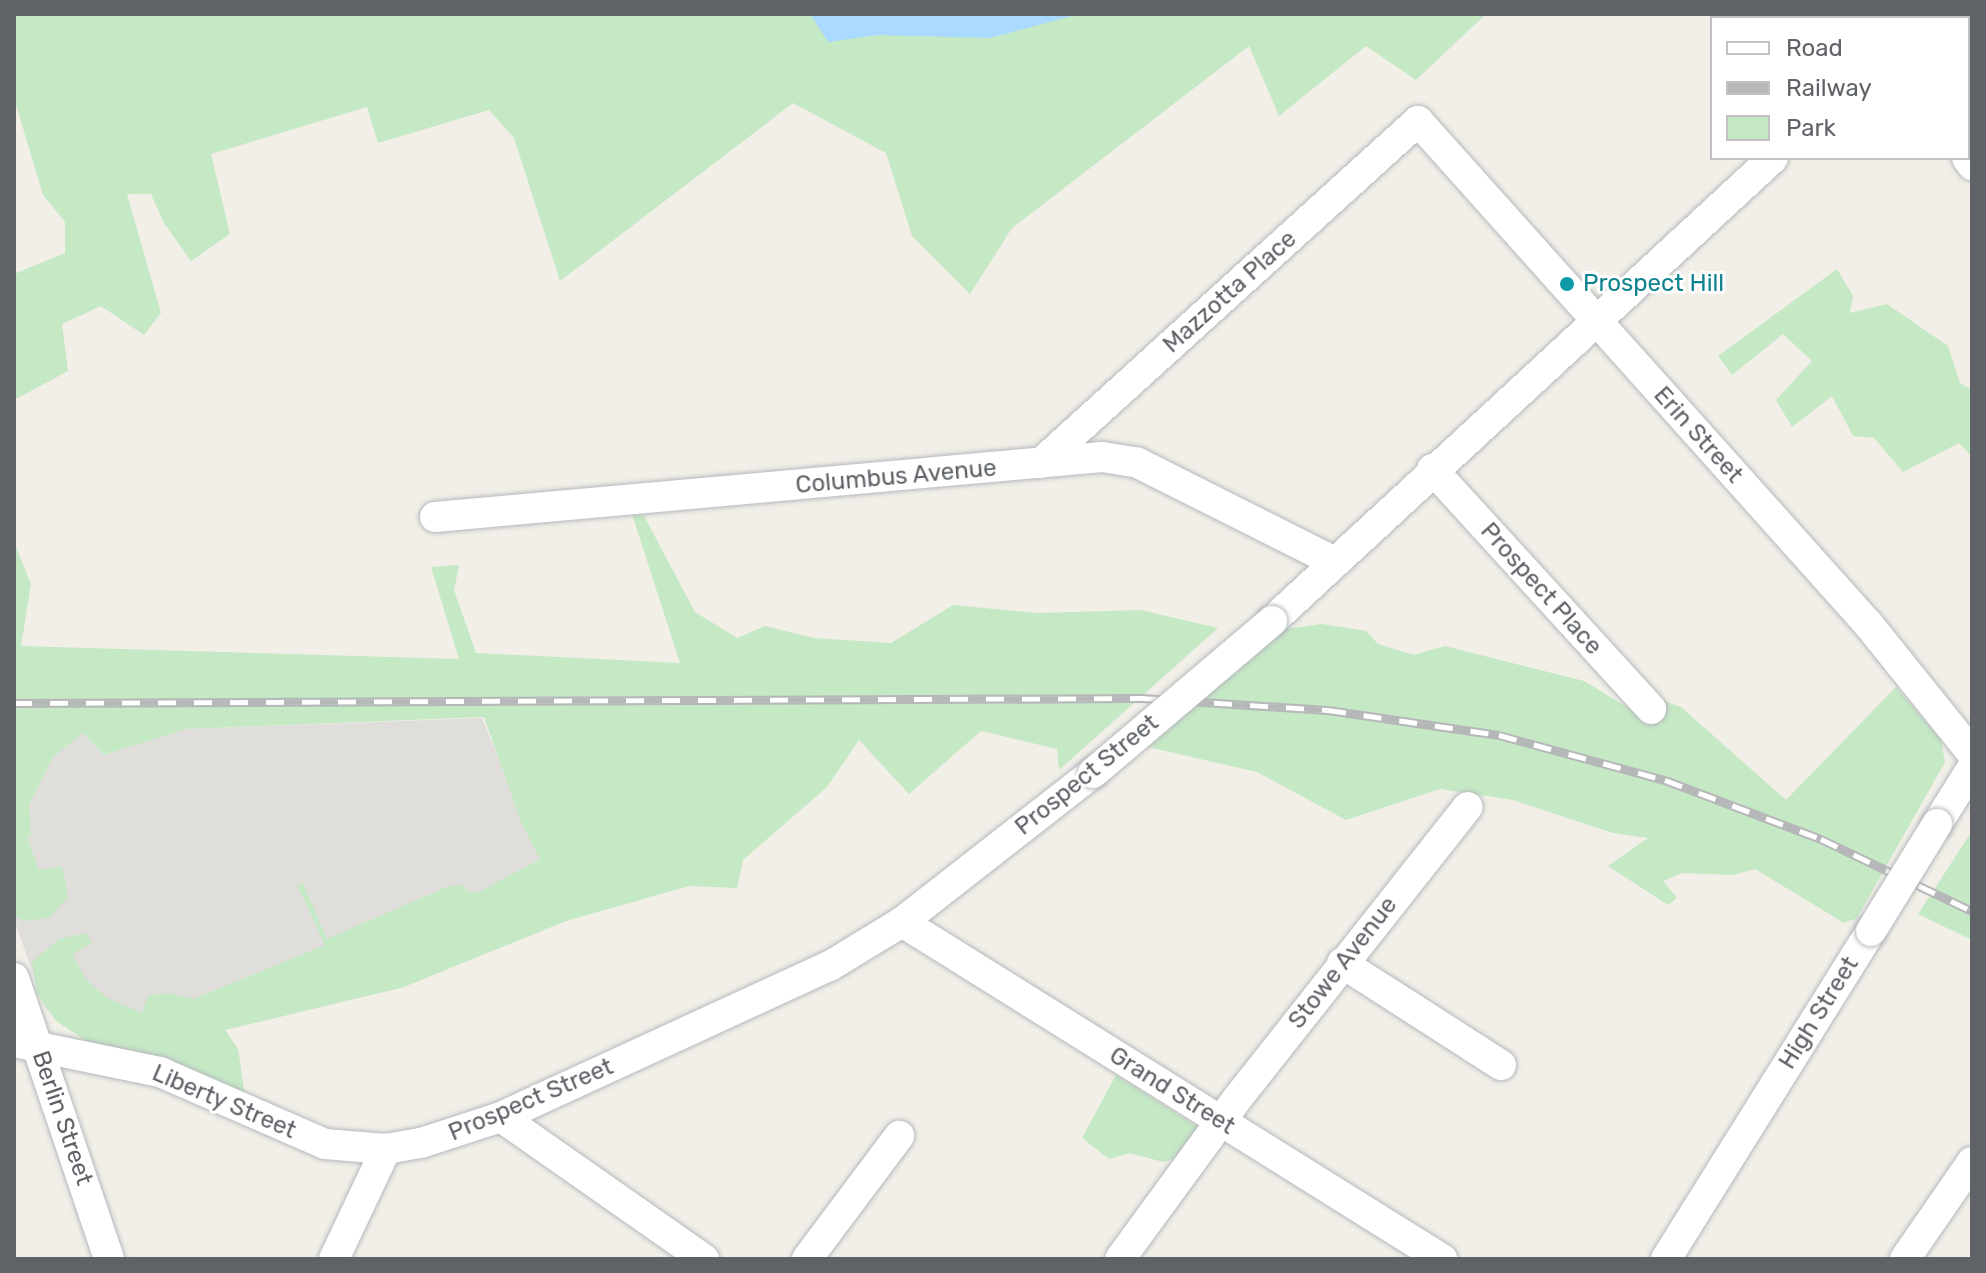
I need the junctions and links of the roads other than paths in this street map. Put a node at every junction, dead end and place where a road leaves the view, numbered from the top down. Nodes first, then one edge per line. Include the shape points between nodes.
1 (1418, 121) joint
2 (1771, 160) edge
3 (1595, 320) junction
4 (1041, 463) junction
5 (1432, 469) junction
6 (435, 517) dead end
7 (1333, 561) junction
8 (1651, 709) dead end
9 (1972, 753) edge
10 (1972, 768) edge
11 (1468, 807) dead end
12 (902, 922) junction
13 (1342, 963) junction
14 (14, 978) edge
15 (26, 1044) edge
16 (1501, 1065) dead end
17 (501, 1117) junction
18 (1222, 1122) junction
19 (899, 1136) dead end
20 (386, 1149) junction
21 (1972, 1162) edge
22 (109, 1259) edge
23 (334, 1259) edge
24 (704, 1259) edge
25 (807, 1259) edge
26 (1120, 1259) edge
27 (1442, 1259) edge
28 (1666, 1259) edge
29 (1905, 1259) edge

1 - 3 street, Erin Street
1 - 4 street, Mazzotta Place
2 - 3 street, Prospect Street
3 - 5 street, Prospect Street
3 - 9 street, Erin Street via 1869,625
4 - 6 street, Columbus Avenue
4 - 7 street, Columbus Avenue via 1102,457 1138,463
5 - 7 street, Prospect Street
5 - 8 street, Prospect Place
7 - 12 street, Prospect Street, bridge via 1272,621 1093,773
10 - 28 street, High Street, bridge
11 - 13 street, Stowe Avenue
12 - 17 street, Prospect Street via 817,972
12 - 18 street, Grand Street
13 - 16 street
13 - 18 street, Stowe Avenue
14 - 15 street, Berlin Street
15 - 20 street, Liberty Street via 160,1072 325,1144
15 - 22 street, Berlin Street
17 - 20 street, Prospect Street
17 - 24 street
18 - 26 street, Stowe Avenue
18 - 27 street, Grand Street
19 - 25 street
20 - 23 street
21 - 29 street

